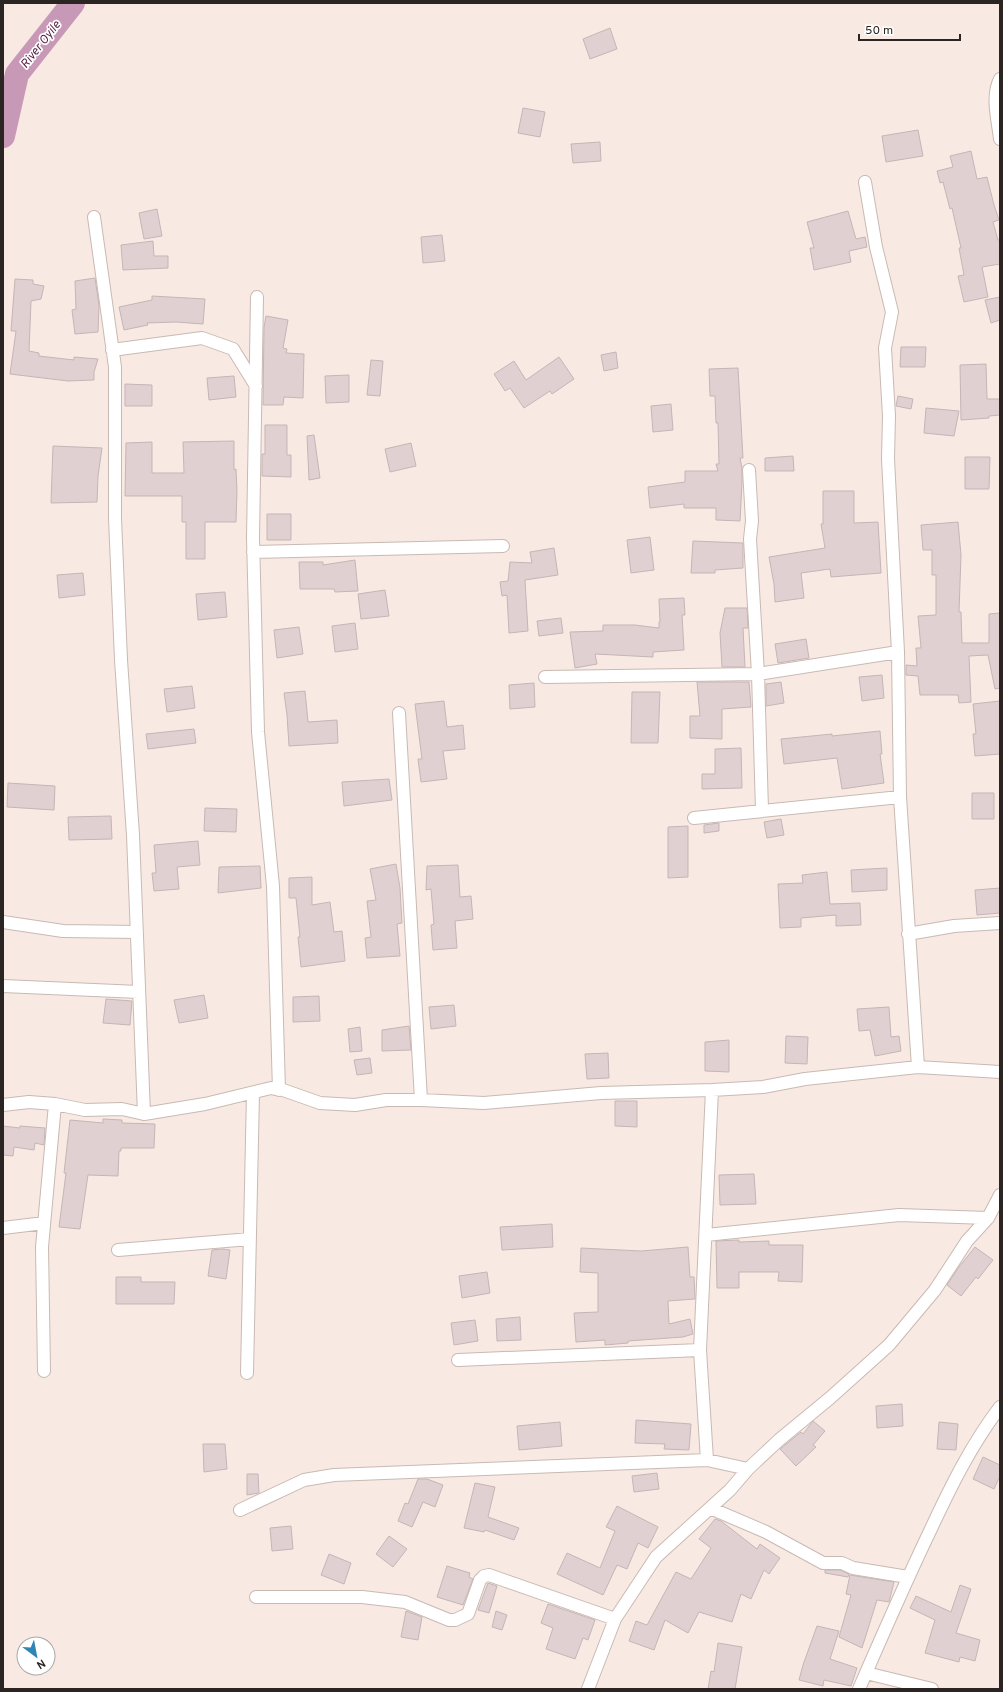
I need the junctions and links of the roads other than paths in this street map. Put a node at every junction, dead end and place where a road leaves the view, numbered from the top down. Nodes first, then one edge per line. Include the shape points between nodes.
1 (1000, 79) edge
2 (1000, 139) edge
3 (865, 182) dead end
4 (94, 217) dead end
5 (257, 297) dead end
6 (112, 350) junction
7 (256, 386) junction
8 (749, 470) dead end
9 (503, 546) dead end
10 (254, 552) junction
11 (898, 652) junction
12 (758, 674) junction
13 (545, 677) dead end
14 (399, 713) dead end
15 (900, 797) junction
16 (762, 810) junction
17 (694, 818) dead end
18 (3, 922) edge
19 (1000, 924) edge
20 (137, 932) junction
21 (908, 934) junction
22 (3, 986) edge
23 (139, 992) junction
24 (918, 1066) junction
25 (1000, 1072) edge
26 (279, 1090) junction
27 (712, 1090) junction
28 (253, 1093) junction
29 (421, 1100) junction
30 (55, 1104) junction
31 (3, 1105) edge
32 (144, 1114) junction
33 (1000, 1195) edge
34 (988, 1218) junction
35 (44, 1223) junction
36 (3, 1228) edge
37 (706, 1235) junction
38 (250, 1239) junction
39 (118, 1250) dead end
40 (700, 1350) junction
41 (458, 1360) dead end
42 (44, 1371) dead end
43 (247, 1372) dead end
44 (1000, 1407) edge
45 (996, 1420) edge
46 (706, 1460) junction
47 (748, 1469) junction
48 (710, 1508) junction
49 (240, 1510) dead end
50 (908, 1577) junction
51 (256, 1597) dead end
52 (615, 1619) junction
53 (866, 1673) junction
54 (588, 1689) edge
55 (859, 1689) edge
56 (932, 1689) edge

1 - 2 street via 997,85 996,110
3 - 11 street via 876,247 892,312 885,348
4 - 6 street
5 - 7 street
6 - 7 street via 202,338 233,350
6 - 20 street via 115,368 114,518
7 - 10 street
8 - 12 street via 752,521 750,539
9 - 10 street
10 - 26 street via 258,732 273,886
11 - 12 street
11 - 15 street
12 - 13 street
12 - 16 street
14 - 29 street
15 - 16 street
15 - 21 street
16 - 17 street
18 - 20 street via 63,931
19 - 21 street via 954,926
20 - 23 street
21 - 24 street
22 - 23 street
23 - 32 street
24 - 25 street
24 - 27 street via 805,1079 763,1087
26 - 28 street via 271,1088
26 - 29 street via 320,1103 354,1105 386,1100
27 - 29 street via 601,1093 484,1102
27 - 37 street
28 - 32 street
28 - 38 street
30 - 31 street via 29,1102
30 - 32 street via 84,1110 122,1109
30 - 35 street
33 - 34 street
34 - 37 street via 899,1215
34 - 47 street via 967,1241 935,1290 889,1345
35 - 36 street
35 - 42 street
37 - 40 street
38 - 39 street
38 - 43 street
40 - 41 street
40 - 46 street
44 - 45 street
45 - 50 street via 956,1477
46 - 47 street
46 - 49 street via 334,1475 304,1480
47 - 48 street
48 - 50 street via 766,1532 823,1563 842,1563 853,1568
48 - 52 street via 656,1557
50 - 53 street
51 - 52 street via 362,1597 405,1602 449,1620 455,1620 468,1614 480,1580 489,1575
52 - 54 street
53 - 55 street
53 - 56 street

